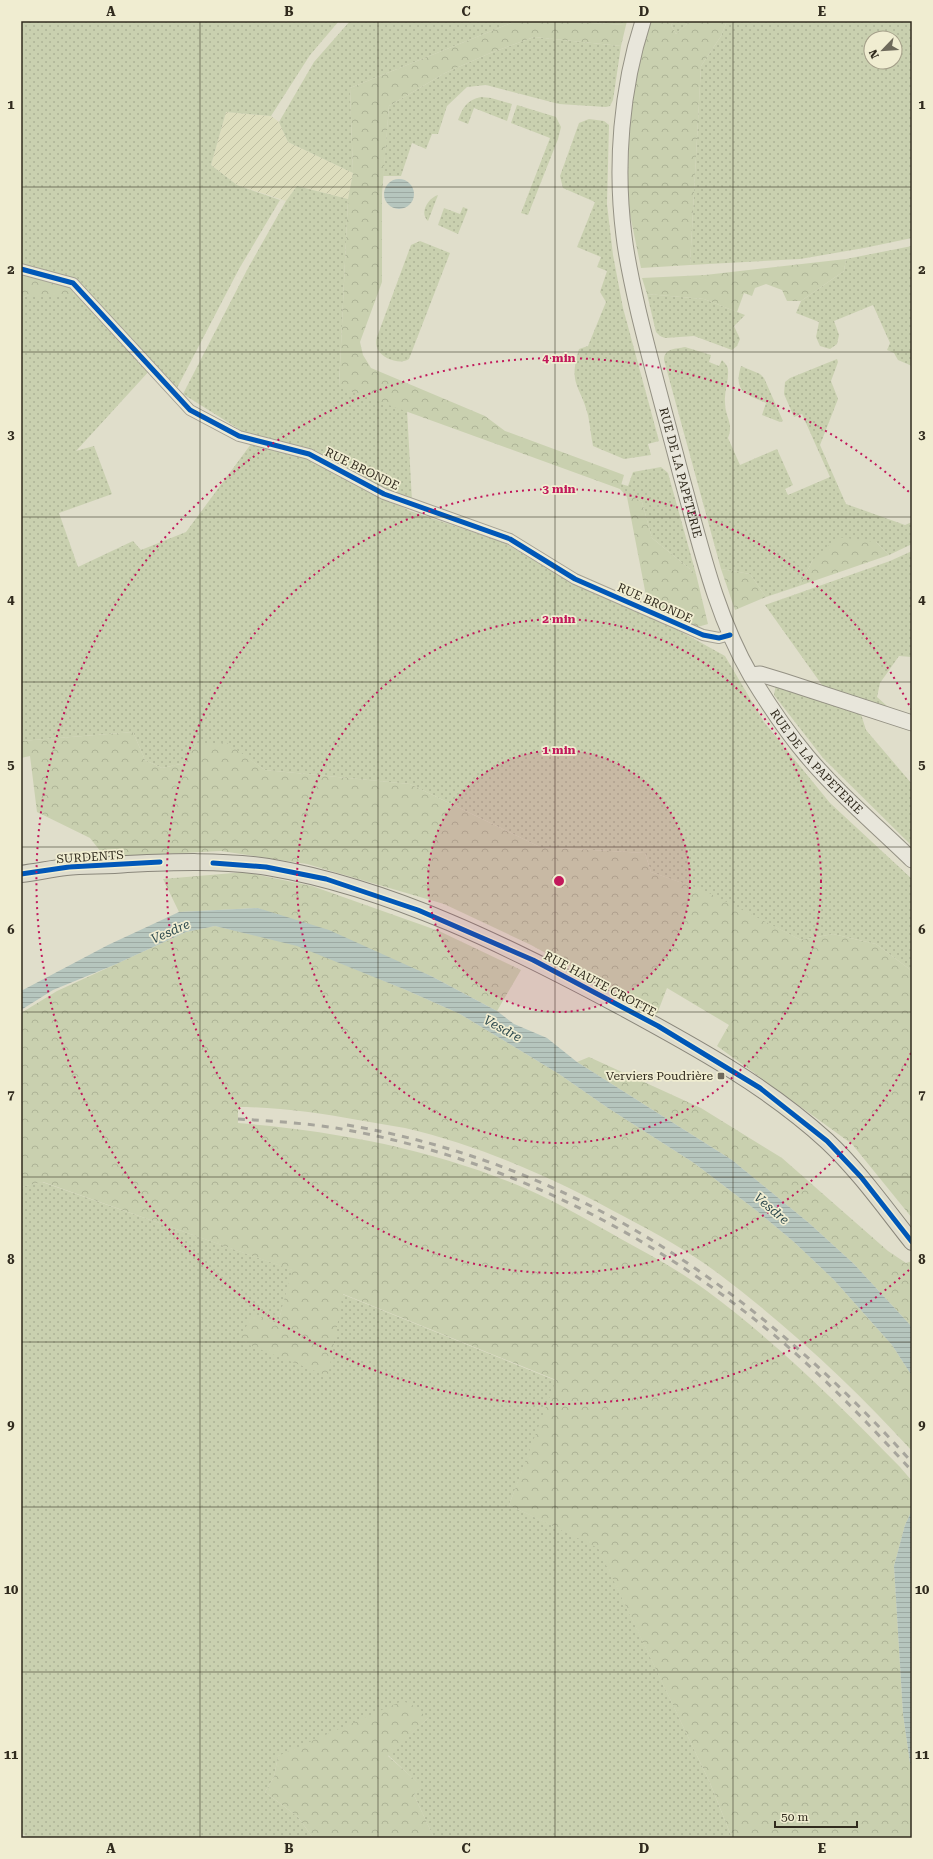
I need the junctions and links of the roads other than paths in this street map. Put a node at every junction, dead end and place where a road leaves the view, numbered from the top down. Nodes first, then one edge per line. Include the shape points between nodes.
1 (643, 21) edge
2 (21, 269) edge
3 (730, 635) junction
4 (751, 675) junction
5 (912, 724) edge
6 (912, 860) edge
7 (213, 863) joint
8 (21, 874) edge
9 (912, 1242) edge

1 - 3 main road, RUE DE LA PAPETERIE via 629,75 624,115 620,186 624,236 652,364 707,570
2 - 3 street, RUE BRONDE via 73,283 190,410 233,433 309,454 384,494 510,539 575,579 702,634 719,638
3 - 4 main road, RUE DE LA PAPETERIE
4 - 5 main road via 760,674
4 - 6 main road, RUE DE LA PAPETERIE via 771,708 808,757
7 - 8 main road, SURDENTS via 160,862 68,867
7 - 9 main road, RUE HAUTE CROTTE via 266,867 326,879 418,910 533,960 658,1026 760,1088 827,1141 861,1178

